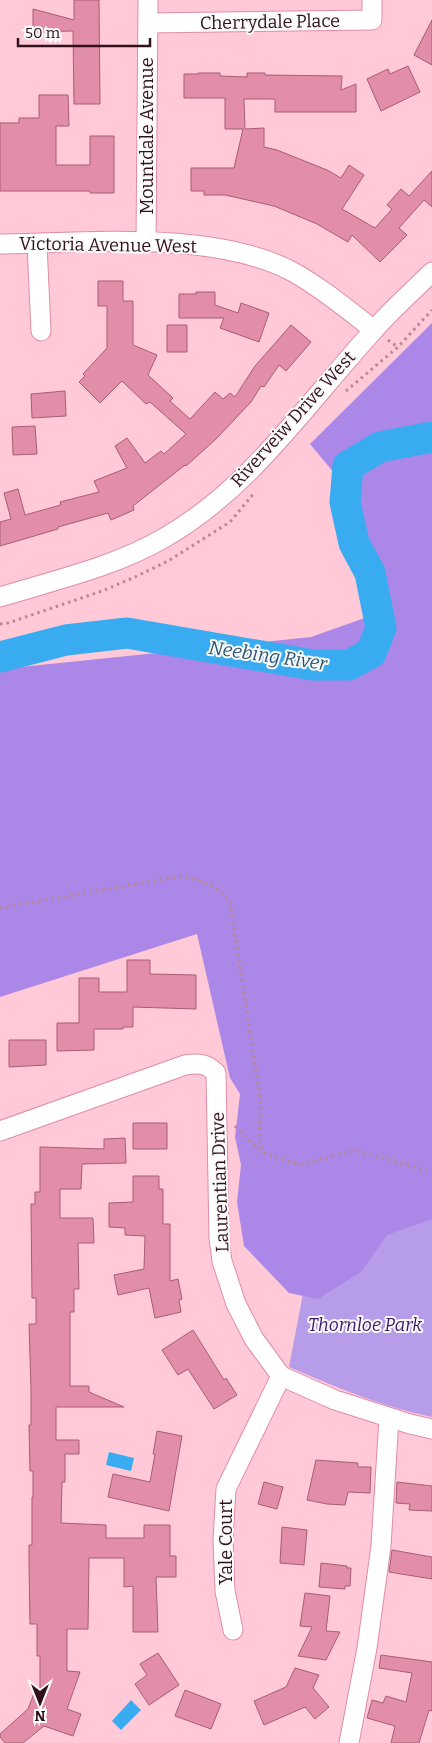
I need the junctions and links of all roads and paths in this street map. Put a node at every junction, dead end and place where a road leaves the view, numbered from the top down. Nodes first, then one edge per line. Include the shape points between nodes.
1 (148, 0) edge
2 (372, 0) edge
3 (148, 23) junction
4 (146, 242) junction
5 (0, 244) edge
6 (37, 244) junction
7 (432, 272) edge
8 (432, 310) edge
9 (374, 330) junction
10 (41, 331) dead end
11 (398, 347) dead end
12 (0, 597) edge
13 (0, 908) edge
14 (218, 1108) junction
15 (0, 1131) edge
16 (264, 1153) junction
17 (432, 1172) edge
18 (281, 1376) junction
19 (390, 1418) junction
20 (432, 1429) edge
21 (233, 1630) dead end
22 (349, 1743) edge

1 - 3 street, Mountdale Avenue
2 - 3 street, Cherrydale Place via 372,20
3 - 4 street, Mountdale Avenue
4 - 6 street, Victoria Avenue West
4 - 9 street, Victoria Avenue West via 201,246 270,262 293,272
5 - 6 street, Victoria Avenue West
6 - 10 street
7 - 9 street, Riverveiw Drive West
8 - 11 path
9 - 12 street, Riverveiw Drive West via 251,469 196,517 166,537 120,560
13 - 16 path via 182,876 208,883 224,893 230,902 261,1104 260,1136
14 - 15 street, Laurentian Drive via 216,1074 201,1063 185,1065
14 - 16 path
14 - 18 street, Laurentian Drive via 222,1261 236,1304 254,1339
16 - 17 path via 300,1165 355,1150
18 - 19 street, Laurentian Drive via 335,1400
18 - 21 street, Yale Court via 226,1489 225,1591
19 - 20 street, Laurentian Drive
19 - 22 street via 381,1546 367,1648

